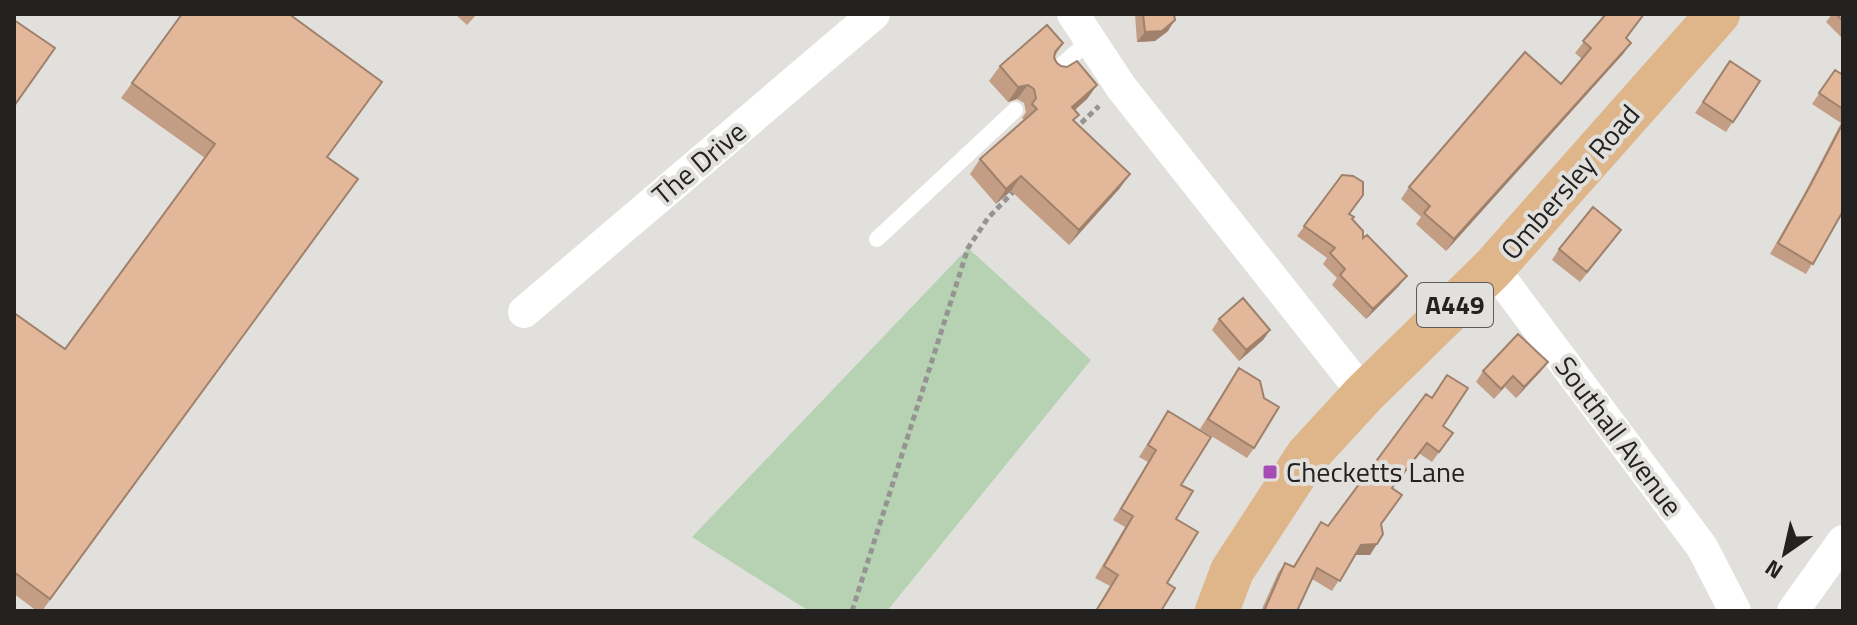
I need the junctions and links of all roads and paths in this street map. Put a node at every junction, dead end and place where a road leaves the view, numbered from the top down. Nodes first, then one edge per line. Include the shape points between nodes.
1 (874, 14) edge
2 (1073, 14) edge
3 (1718, 14) edge
4 (1089, 41) junction
5 (1055, 71) edge
6 (1121, 87) junction
7 (1015, 110) dead end
8 (1073, 131) edge
9 (1020, 185) edge
10 (877, 239) dead end
11 (1493, 268) junction
12 (524, 312) dead end
13 (1364, 394) junction
14 (1843, 541) edge
15 (852, 611) edge
16 (1217, 611) edge
17 (1735, 611) edge
18 (1793, 611) edge

1 - 12 street, The Drive
2 - 4 street
3 - 11 main road, Ombersley Road / A449
4 - 5 lane
4 - 6 street
6 - 8 path
6 - 13 street
7 - 10 lane
9 - 15 path via 968,248
11 - 13 main road, Ombersley Road / A449
11 - 17 street, Southall Avenue via 1702,547
13 - 16 main road, Ombersley Road / A449 via 1307,456 1232,571
14 - 18 street

